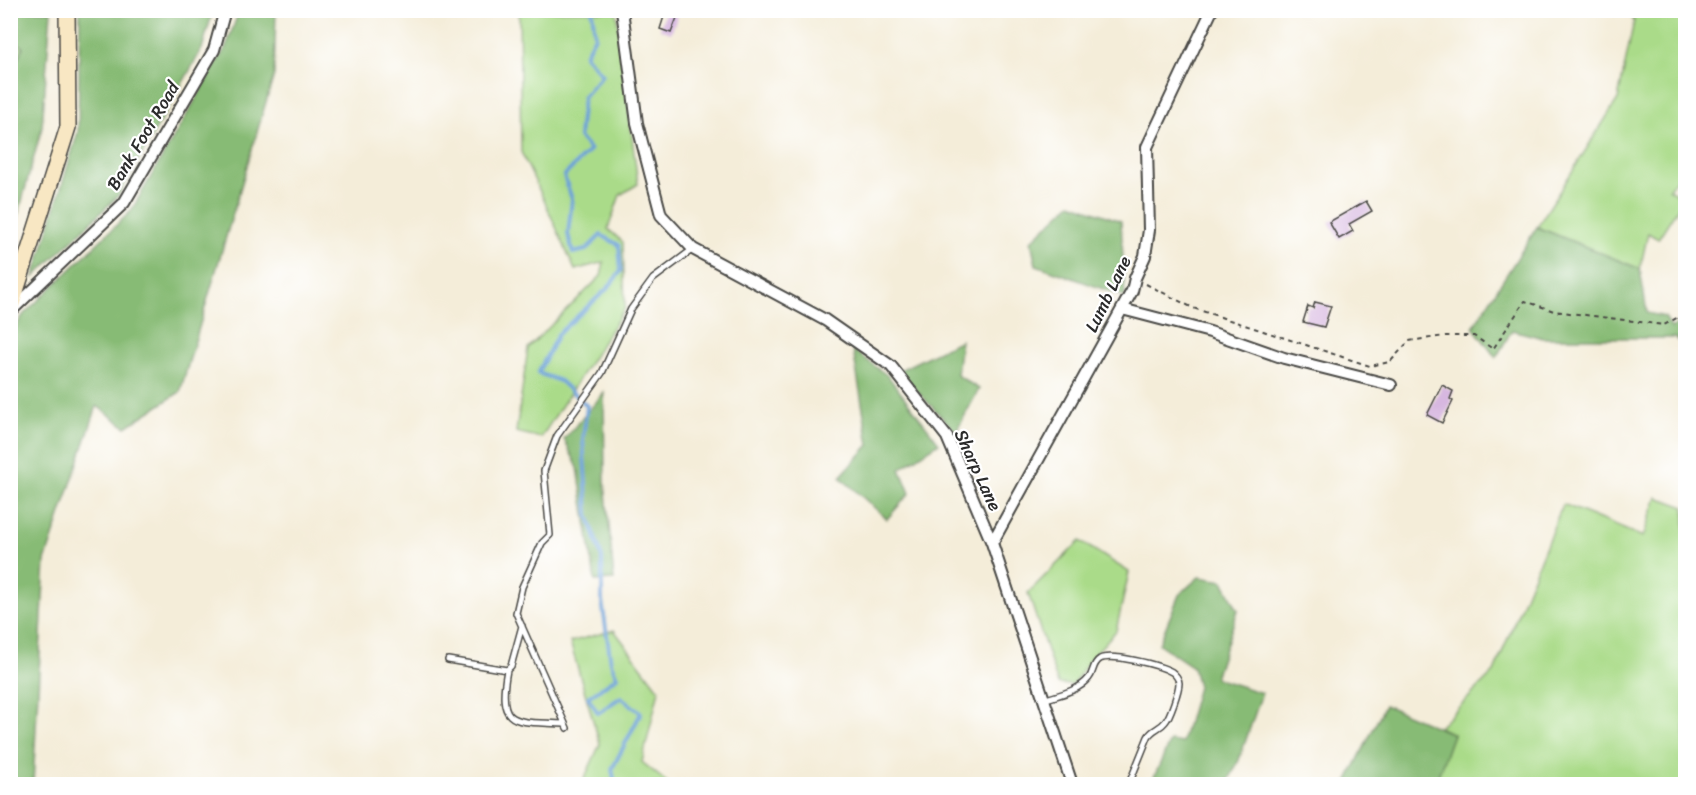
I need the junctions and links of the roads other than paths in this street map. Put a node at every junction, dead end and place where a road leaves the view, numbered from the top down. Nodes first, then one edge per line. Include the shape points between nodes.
1 (67, 10) edge
2 (225, 10) edge
3 (622, 10) edge
4 (1212, 10) edge
5 (693, 249) junction
6 (1122, 309) junction
7 (10, 310) edge
8 (1391, 385) dead end
9 (992, 543) junction
10 (522, 626) junction
11 (448, 660) dead end
12 (507, 670) junction
13 (1043, 700) junction
14 (1072, 784) edge
15 (1129, 784) edge

1 - 7 street via 68,127
2 - 7 street, Bank Foot Road via 214,50 124,203
3 - 5 street via 637,123 661,215
4 - 6 street, Lumb Lane via 1147,147 1149,231 1145,256
5 - 9 street, Sharp Lane via 825,320 891,366 947,437
5 - 10 lane via 653,279 636,302 602,373 557,436 544,471 550,535 542,543 522,586 516,613
6 - 8 street via 1210,332 1284,358
6 - 9 street, Lumb Lane
9 - 13 street, Sharp Lane
10 - 12 lane
10 - 12 lane via 566,726 527,722 507,713 503,700
11 - 12 lane
13 - 14 street, Sharp Lane
13 - 15 lane via 1081,685 1088,680 1095,663 1107,657 1170,670 1176,675 1179,683 1167,721 1151,732

